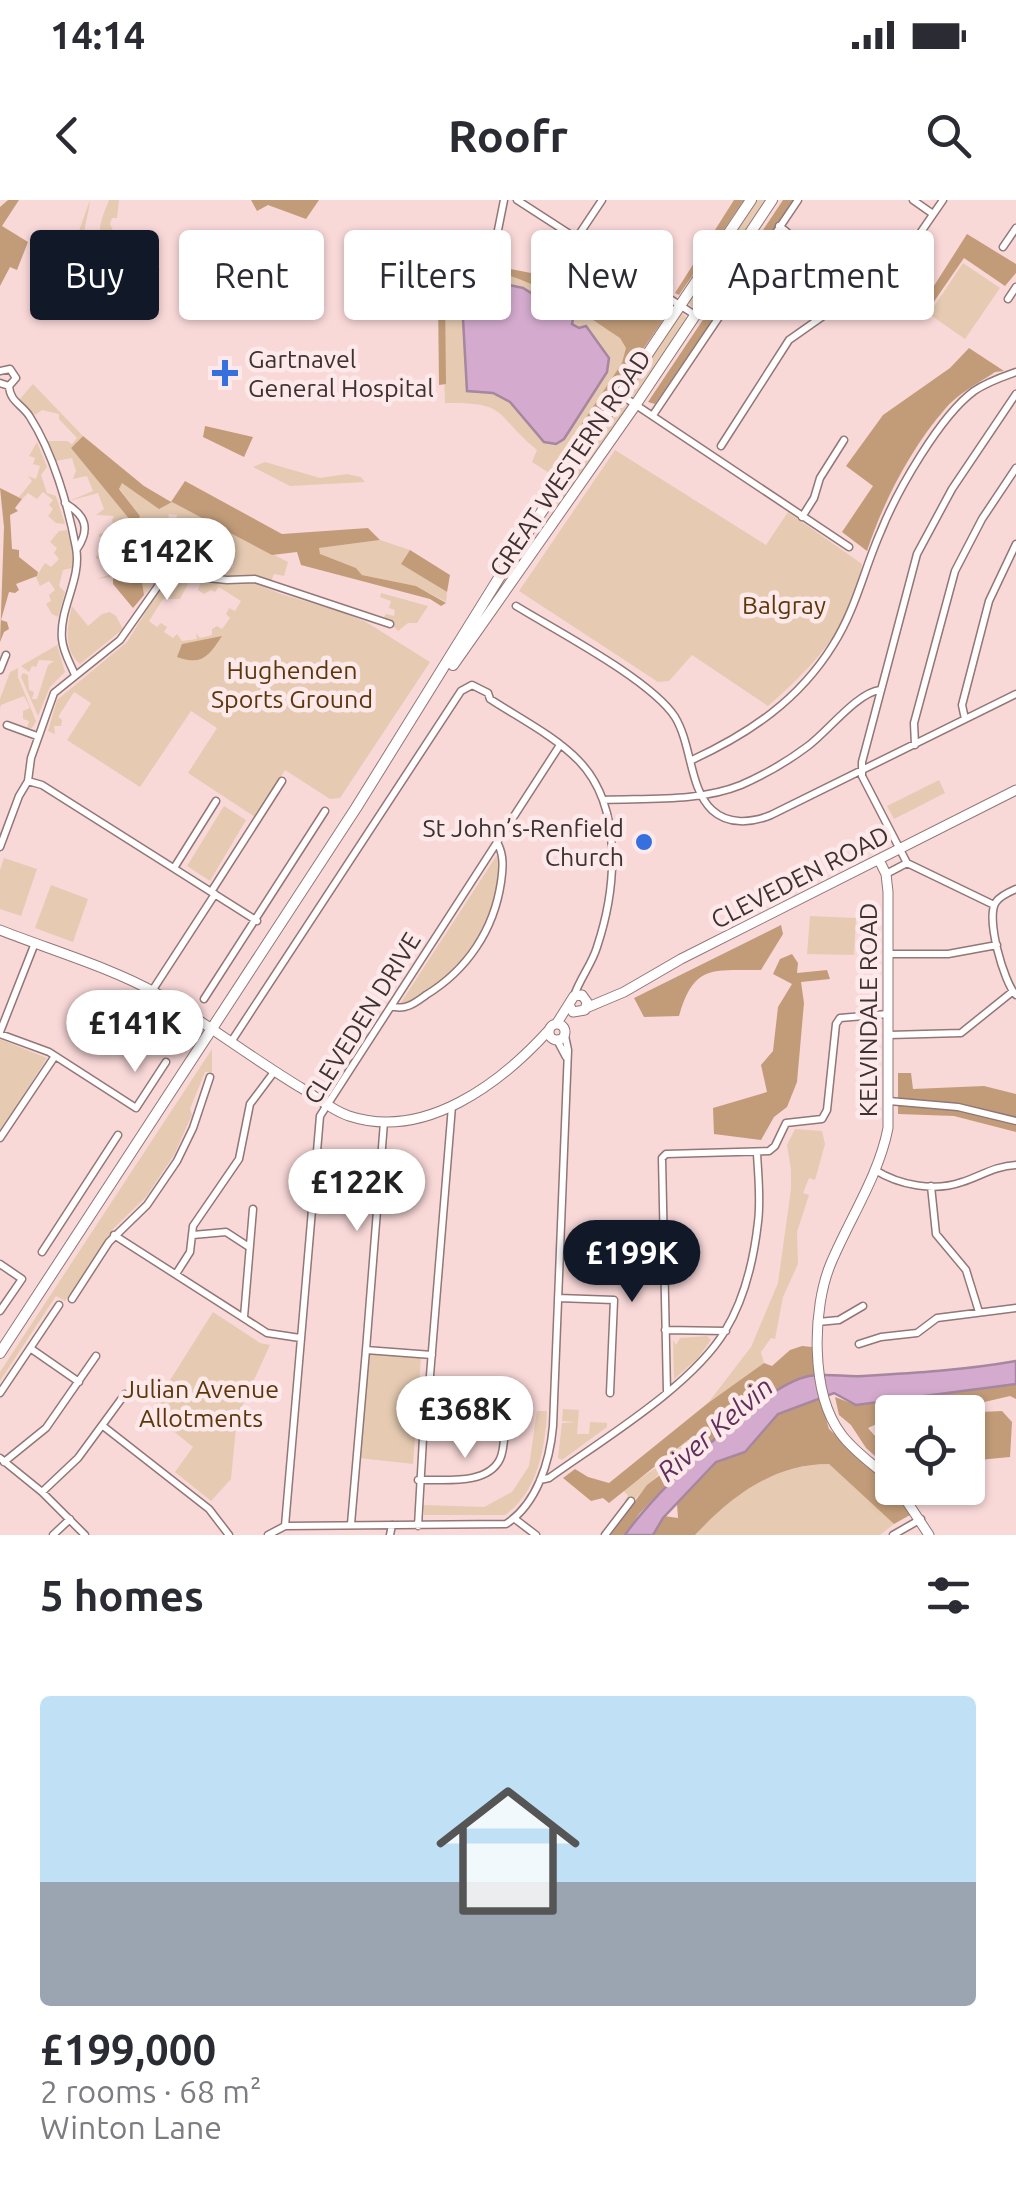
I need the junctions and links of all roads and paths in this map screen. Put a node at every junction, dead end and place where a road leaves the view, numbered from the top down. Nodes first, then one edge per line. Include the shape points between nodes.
1 (504, 200) edge
2 (517, 200) edge
3 (602, 200) edge
4 (751, 200) edge
5 (772, 200) edge
6 (798, 200) edge
7 (913, 200) edge
8 (943, 200) edge
9 (933, 214) junction
10 (780, 226) junction
11 (1016, 228) edge
12 (498, 230) edge
13 (562, 230) edge
14 (582, 230) edge
15 (752, 230) edge
16 (785, 230) edge
17 (922, 230) edge
18 (1003, 247) dead end
19 (1015, 289) edge
20 (1008, 299) dead end
21 (673, 301) edge
22 (680, 306) junction
23 (693, 315) edge
24 (693, 319) edge
25 (817, 320) edge
26 (0, 372) edge
27 (1016, 372) edge
28 (0, 383) edge
29 (9, 386) junction
30 (1016, 394) edge
31 (622, 396) junction
32 (636, 404) junction
33 (653, 415) junction
34 (844, 440) dead end
35 (721, 446) dead end
36 (1016, 468) edge
37 (64, 502) junction
38 (802, 517) junction
39 (1016, 544) edge
40 (849, 547) dead end
41 (76, 550) junction
42 (516, 606) dead end
43 (390, 624) dead end
44 (6, 655) dead end
45 (0, 670) edge
46 (75, 675) junction
47 (880, 690) junction
48 (1016, 694) edge
49 (429, 695) junction
50 (965, 720) junction
51 (7, 725) dead end
52 (38, 736) junction
53 (560, 745) junction
54 (916, 745) junction
55 (692, 760) junction
56 (862, 772) junction
57 (28, 781) junction
58 (282, 781) dead end
59 (1016, 790) edge
60 (701, 796) junction
61 (603, 800) junction
62 (216, 801) dead end
63 (325, 811) dead end
64 (497, 844) junction
65 (0, 846) edge
66 (900, 849) junction
67 (880, 860) junction
68 (907, 863) junction
69 (174, 868) junction
70 (886, 874) junction
71 (1016, 889) edge
72 (213, 893) junction
73 (994, 905) junction
74 (257, 921) junction
75 (0, 930) edge
76 (35, 944) junction
77 (998, 945) junction
78 (888, 954) junction
79 (152, 991) junction
80 (1014, 993) edge
81 (204, 1000) dead end
82 (579, 1003) junction
83 (391, 1006) junction
84 (888, 1014) junction
85 (212, 1032) junction
86 (0, 1033) edge
87 (558, 1033) junction
88 (888, 1035) junction
89 (230, 1043) junction
90 (55, 1056) junction
91 (166, 1062) dead end
92 (274, 1072) junction
93 (210, 1078) dead end
94 (889, 1101) junction
95 (327, 1104) junction
96 (452, 1106) junction
97 (1016, 1121) edge
98 (384, 1122) junction
99 (118, 1135) dead end
100 (0, 1138) edge
101 (757, 1153) junction
102 (1016, 1164) edge
103 (875, 1170) junction
104 (932, 1186) junction
105 (80, 1194) junction
106 (98, 1205) junction
107 (253, 1209) dead end
108 (194, 1235) junction
109 (114, 1236) junction
110 (250, 1248) junction
111 (42, 1252) dead end
112 (0, 1264) edge
113 (176, 1274) junction
114 (558, 1298) junction
115 (72, 1299) dead end
116 (59, 1305) dead end
117 (863, 1306) dead end
118 (1016, 1308) edge
119 (0, 1311) edge
120 (979, 1312) junction
121 (244, 1318) junction
122 (817, 1322) junction
123 (665, 1330) junction
124 (726, 1330) junction
125 (300, 1338) junction
126 (859, 1344) dead end
127 (30, 1348) junction
128 (366, 1350) junction
129 (0, 1353) edge
130 (432, 1354) junction
131 (96, 1356) dead end
132 (79, 1382) junction
133 (667, 1392) junction
134 (0, 1393) edge
135 (610, 1393) dead end
136 (124, 1394) dead end
137 (428, 1400) dead end
138 (424, 1421) dead end
139 (103, 1426) junction
140 (506, 1428) dead end
141 (2, 1460) edge
142 (875, 1465) edge
143 (418, 1480) junction
144 (540, 1480) junction
145 (42, 1492) junction
146 (631, 1501) dead end
147 (911, 1505) edge
148 (70, 1518) junction
149 (514, 1519) junction
150 (921, 1519) junction
151 (351, 1524) junction
152 (392, 1525) junction
153 (418, 1526) junction
154 (283, 1530) edge
155 (54, 1535) edge
156 (85, 1535) edge
157 (230, 1535) edge
158 (268, 1535) edge
159 (390, 1535) edge
160 (536, 1535) edge
161 (605, 1535) edge
162 (893, 1535) edge
163 (929, 1535) edge

1 - 12 street
2 - 13 street
3 - 14 street
4 - 22 main road, GREAT WESTERN ROAD
5 - 15 main road, GREAT WESTERN ROAD
6 - 10 street, GREAT WESTERN ROAD
7 - 9 street
8 - 9 street
9 - 17 street
10 - 16 street
10 - 33 street, GREAT WESTERN ROAD
11 - 18 street
19 - 20 street
21 - 22 street
22 - 23 street
22 - 31 main road, GREAT WESTERN ROAD
24 - 32 main road, GREAT WESTERN ROAD
25 - 35 street via 789,340
26 - 29 street via 10,368 15,374
27 - 55 street via 980,387 950,413 888,514 840,633 804,684 759,724
28 - 29 street
29 - 37 street via 50,458
30 - 47 street via 917,554
31 - 32 street
31 - 49 main road, GREAT WESTERN ROAD via 511,558
32 - 33 street
32 - 49 main road, GREAT WESTERN ROAD
33 - 38 street
34 - 38 street
36 - 54 street via 954,572 914,724
37 - 41 street
37 - 41 street via 86,525
38 - 40 street
39 - 50 street via 988,600 962,705
41 - 46 street via 62,634
42 - 55 street via 655,694 675,718
43 - 46 street via 255,578 178,575 158,586 128,632
44 - 45 street
46 - 52 street via 54,693
47 - 56 street
47 - 60 street via 866,694 787,760 741,785
48 - 50 street
49 - 85 main road, GREAT WESTERN ROAD
50 - 54 street
51 - 52 street
52 - 57 street
53 - 61 street via 583,765
53 - 64 street, CLEVEDEN DRIVE
53 - 89 street via 488,693 466,687
54 - 56 street
55 - 60 street
56 - 60 street via 756,820 720,816
56 - 66 street
57 - 65 street
57 - 69 street
58 - 72 street
59 - 66 street, CLEVEDEN ROAD
60 - 61 street
61 - 82 street via 611,844 607,913
62 - 69 street
63 - 74 street
64 - 83 street, CLEVEDEN DRIVE
64 - 83 street via 498,898 480,943 437,989 400,1009
66 - 67 street, CLEVEDEN ROAD
66 - 68 street
67 - 70 street, KELVINDALE ROAD
67 - 82 street, CLEVEDEN ROAD via 602,1002
68 - 70 street
68 - 73 street
69 - 72 street
70 - 78 street, KELVINDALE ROAD
71 - 73 street
72 - 74 street
72 - 79 street
73 - 77 street
74 - 81 street
75 - 76 street
76 - 79 street
76 - 86 street
77 - 78 street
77 - 80 street
78 - 84 street, KELVINDALE ROAD
79 - 85 street
80 - 88 street via 961,1033
82 - 87 street
83 - 95 street, CLEVEDEN DRIVE
84 - 88 street, KELVINDALE ROAD
84 - 101 street via 840,1018 822,1119 786,1124 775,1146
85 - 89 street
85 - 106 main road, GREAT WESTERN ROAD
86 - 90 street
87 - 96 street
87 - 114 street via 567,1038
88 - 94 street, KELVINDALE ROAD
89 - 92 street
90 - 91 street via 136,1108
90 - 100 street
92 - 95 street
92 - 108 street via 250,1104 239,1159 193,1226
93 - 109 street via 177,1161
94 - 97 street
94 - 103 street, KELVINDALE ROAD
95 - 98 street via 350,1117
95 - 125 street, CLEVEDEN DRIVE
96 - 98 street
96 - 130 street
98 - 128 street
99 - 105 street
101 - 123 street via 662,1158
101 - 124 street via 759,1218 750,1269
102 - 104 street via 960,1184
103 - 104 street
103 - 122 street, KELVINDALE ROAD via 831,1263
104 - 120 street via 936,1234 966,1270
105 - 106 street
105 - 111 street
106 - 129 main road, GREAT WESTERN ROAD
107 - 110 street
108 - 110 street via 226,1232
108 - 113 street
109 - 113 street
109 - 115 street
110 - 121 street
112 - 119 street via 22,1279
113 - 121 street
114 - 135 street via 614,1300
114 - 144 street via 551,1450
116 - 127 street
117 - 122 street via 839,1320
118 - 120 street
120 - 126 street
121 - 125 street via 266,1334
122 - 142 street, KELVINDALE ROAD via 828,1406 841,1434
123 - 124 street
123 - 133 street
124 - 133 street
125 - 154 street, CLEVEDEN DRIVE
127 - 132 street
127 - 134 street
128 - 130 street
128 - 151 street
130 - 137 street
131 - 132 street
132 - 141 street via 46,1428
133 - 144 street
136 - 139 street
138 - 143 street
139 - 145 street
139 - 157 street via 216,1515
140 - 143 street via 492,1470 467,1479
141 - 145 street
143 - 153 street
144 - 149 street
145 - 148 street
146 - 161 street
147 - 150 street
148 - 155 street
148 - 156 street
149 - 153 street
149 - 160 street
150 - 162 street
150 - 163 street
151 - 152 street
151 - 154 street
152 - 153 street
152 - 159 street
154 - 158 street

